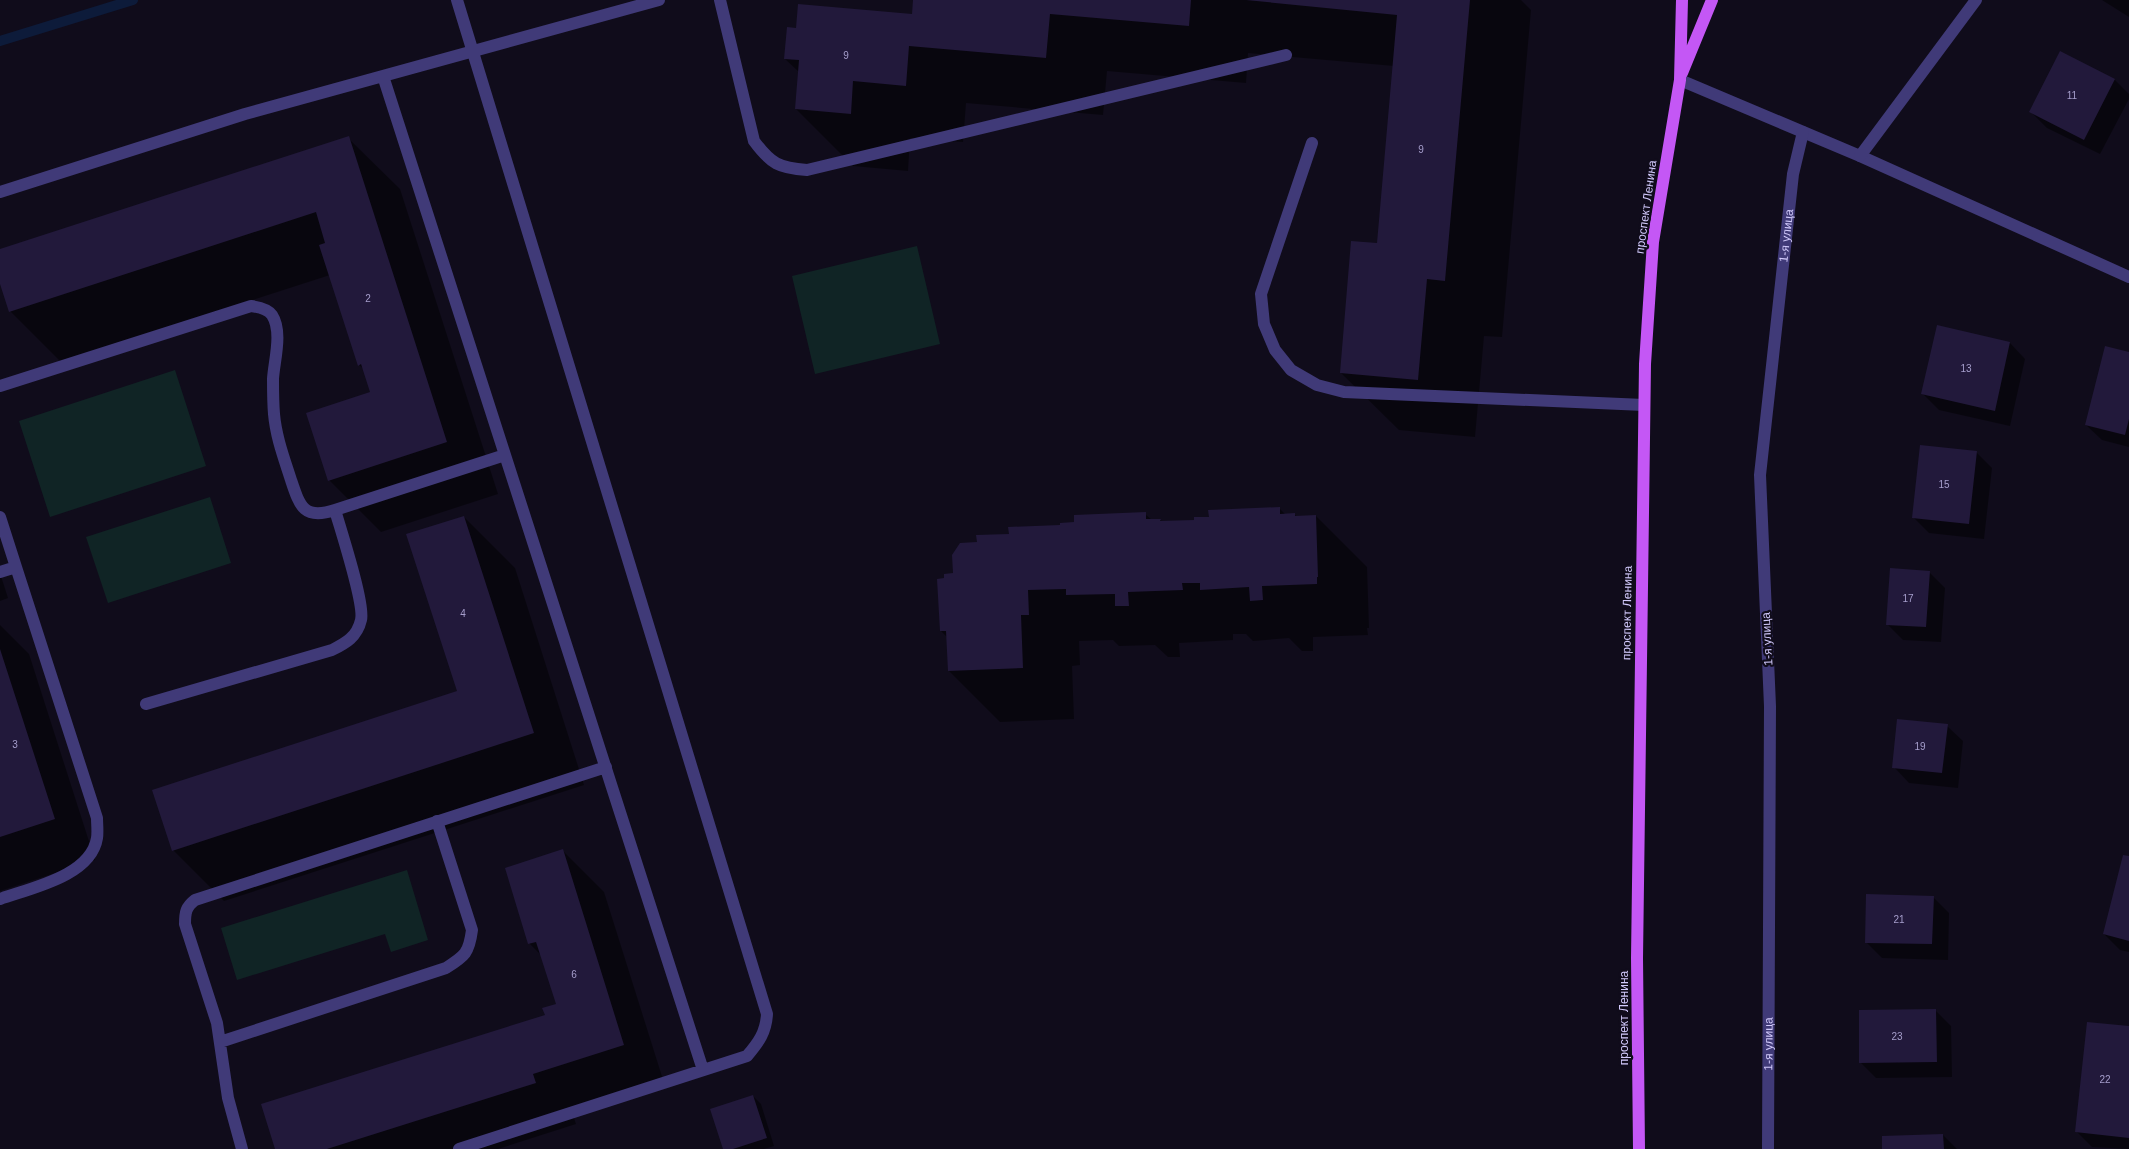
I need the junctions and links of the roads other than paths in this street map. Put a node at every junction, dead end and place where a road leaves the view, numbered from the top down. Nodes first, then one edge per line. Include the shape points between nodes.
1 (457, 0) edge
2 (659, 0) edge
3 (720, 0) edge
4 (1682, 0) edge
5 (1712, 0) edge
6 (1976, 0) edge
7 (473, 52) junction
8 (1286, 55) dead end
9 (383, 76) junction
10 (1680, 80) junction
11 (1804, 132) junction
12 (1312, 143) dead end
13 (1860, 156) junction
14 (0, 192) edge
15 (2129, 277) edge
16 (0, 386) edge
17 (1644, 405) junction
18 (505, 455) junction
19 (335, 510) junction
20 (0, 516) edge
21 (16, 567) junction
22 (0, 572) edge
23 (146, 704) dead end
24 (606, 766) junction
25 (437, 821) junction
26 (0, 899) edge
27 (220, 1042) junction
28 (703, 1070) junction
29 (242, 1149) edge
30 (459, 1149) edge
31 (1639, 1149) edge
32 (1768, 1149) edge

1 - 7 street
2 - 7 street
3 - 8 street via 754,141 767,158 785,168 807,170
4 - 10 main road, проспект Ленина
5 - 10 main road, проспект Ленина
6 - 13 street
7 - 9 street
7 - 28 street via 767,1014 761,1040 747,1056
9 - 14 street via 245,114
9 - 18 street
10 - 11 street
10 - 17 main road, проспект Ленина via 1653,242
11 - 13 street
11 - 32 street, 1-я улица via 1793,174 1760,475 1770,706
12 - 17 street via 1261,294 1264,324 1275,350 1291,370 1317,385 1344,392
13 - 15 street
16 - 19 street via 240,308 262,308 272,314 276,327 273,394 277,436 296,497 312,514 321,515
17 - 31 main road, проспект Ленина via 1637,958
18 - 19 street
18 - 24 street
19 - 23 street via 362,619 348,642 332,650
20 - 21 street
21 - 22 street
21 - 26 street via 97,818 97,838 88,858 59,879
24 - 25 street
24 - 28 street
25 - 27 street via 472,930 470,946 464,956 446,968
25 - 27 street via 189,904 185,924
27 - 29 street via 228,1098
28 - 30 street

